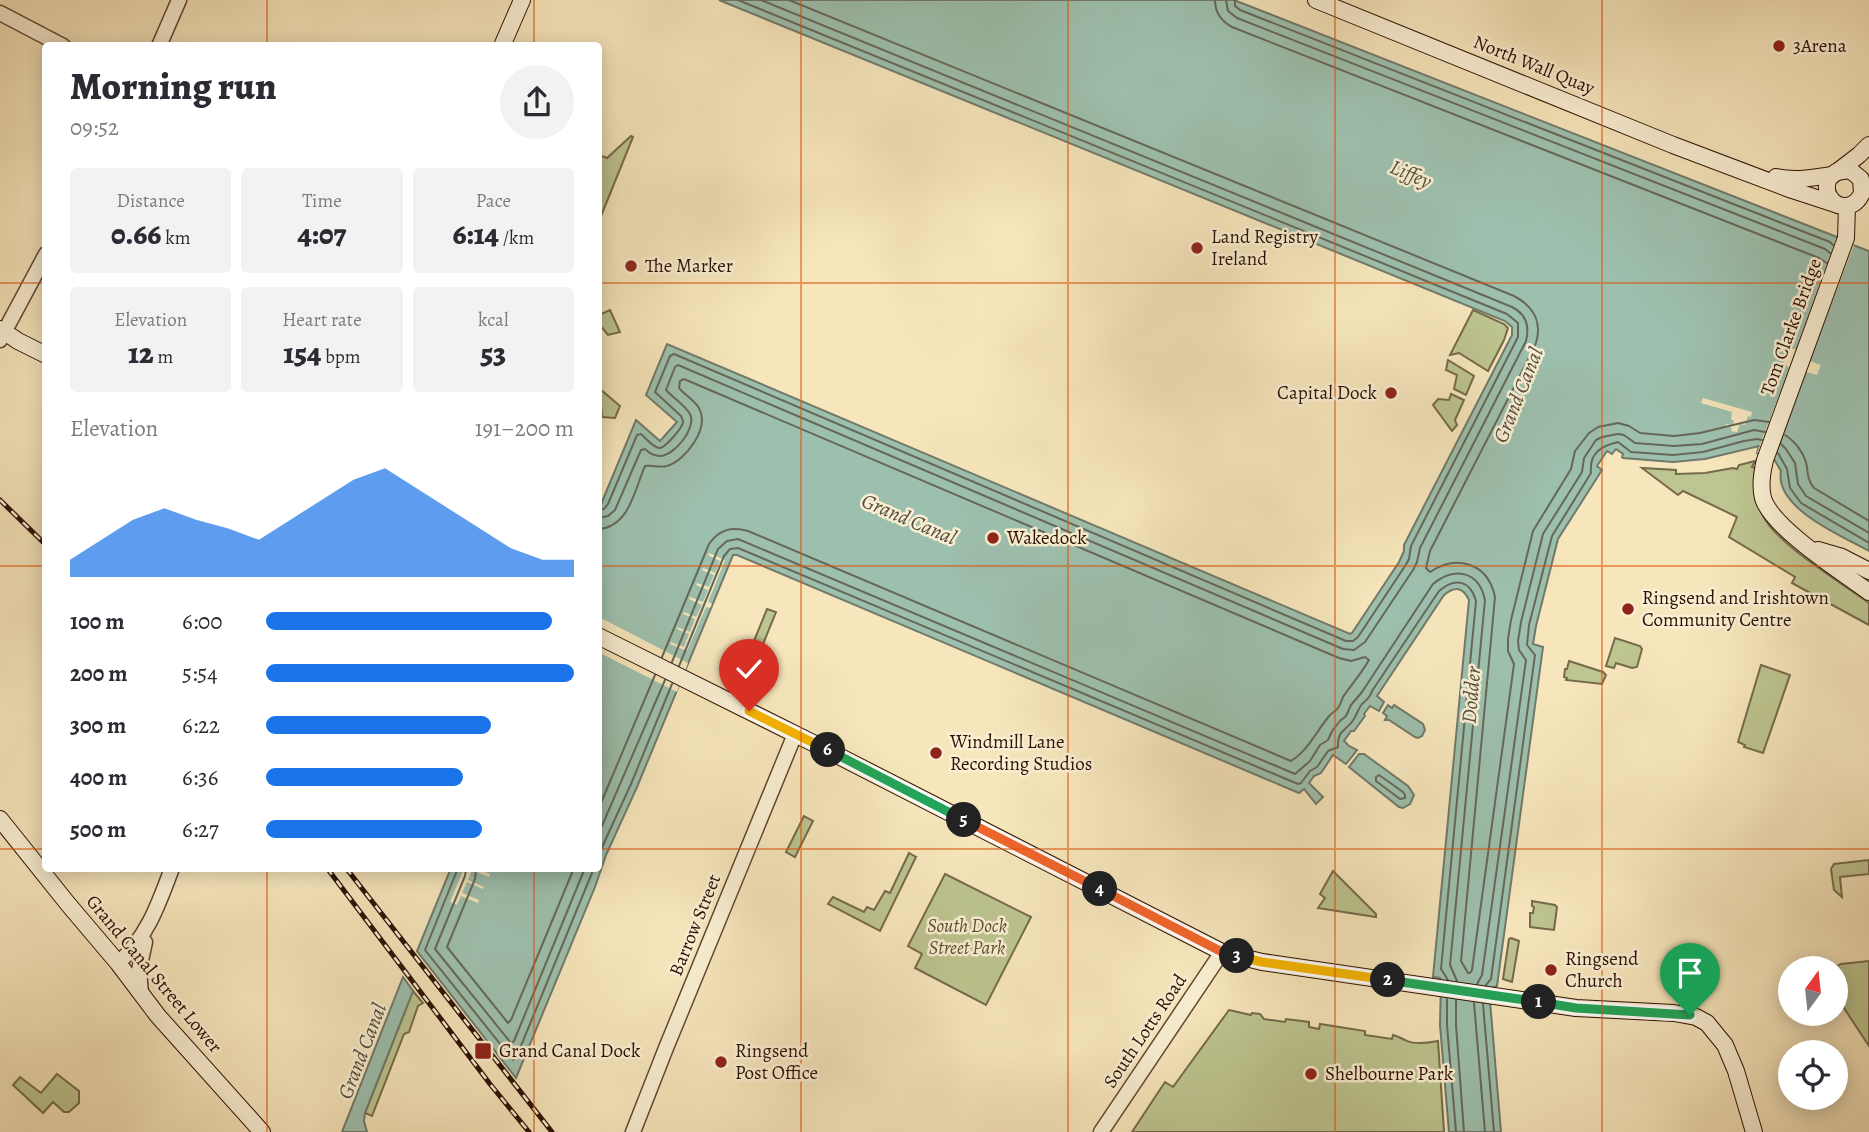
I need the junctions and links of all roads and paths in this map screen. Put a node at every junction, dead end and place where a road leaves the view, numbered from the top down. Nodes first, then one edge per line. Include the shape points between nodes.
1 (178, 0) edge
2 (522, 0) edge
3 (1316, 0) edge
4 (0, 13) edge
5 (55, 42) edge
6 (161, 42) edge
7 (504, 42) edge
8 (1869, 145) edge
9 (1869, 168) edge
10 (1736, 169) junction
11 (1834, 173) junction
12 (1862, 193) junction
13 (1842, 205) junction
14 (42, 261) edge
15 (2, 334) edge
16 (42, 353) edge
17 (1809, 547) junction
18 (1869, 571) edge
19 (1869, 592) edge
20 (602, 638) edge
21 (796, 734) junction
22 (0, 819) edge
23 (42, 870) edge
24 (43, 872) edge
25 (170, 872) edge
26 (150, 922) junction
27 (145, 942) junction
28 (1222, 952) junction
29 (120, 965) junction
30 (141, 993) junction
31 (262, 1132) edge
32 (633, 1132) edge
33 (1101, 1132) edge
34 (1754, 1132) edge

1 - 6 street
2 - 7 main road
3 - 10 main road, North Wall Quay
4 - 5 street
8 - 11 main road
9 - 12 main road
10 - 11 main road, North Wall Quay via 1788,180
10 - 13 main road, North Wall Quay
11 - 12 main road via 1845,170 1858,175
11 - 13 main road via 1827,191 1831,200
12 - 13 main road via 1857,201
13 - 17 main road, Tom Clarke Bridge via 1846,237 1765,460 1762,488 1772,514
14 - 15 street
15 - 16 main road
17 - 18 main road
17 - 19 main road, Tom Clarke Bridge
20 - 21 main road
21 - 28 main road
21 - 32 street, Barrow Street
22 - 23 main road, Grand Canal Street Lower
24 - 29 main road, Grand Canal Street Lower
25 - 26 street
26 - 27 street
26 - 29 street
27 - 29 street via 131,963
27 - 30 street via 139,970
28 - 33 street, South Lotts Road
28 - 34 main road via 1262,962 1576,1008 1690,1015 1707,1023 1725,1045
29 - 30 main road, Grand Canal Street Lower
30 - 31 main road, Grand Canal Street Lower

